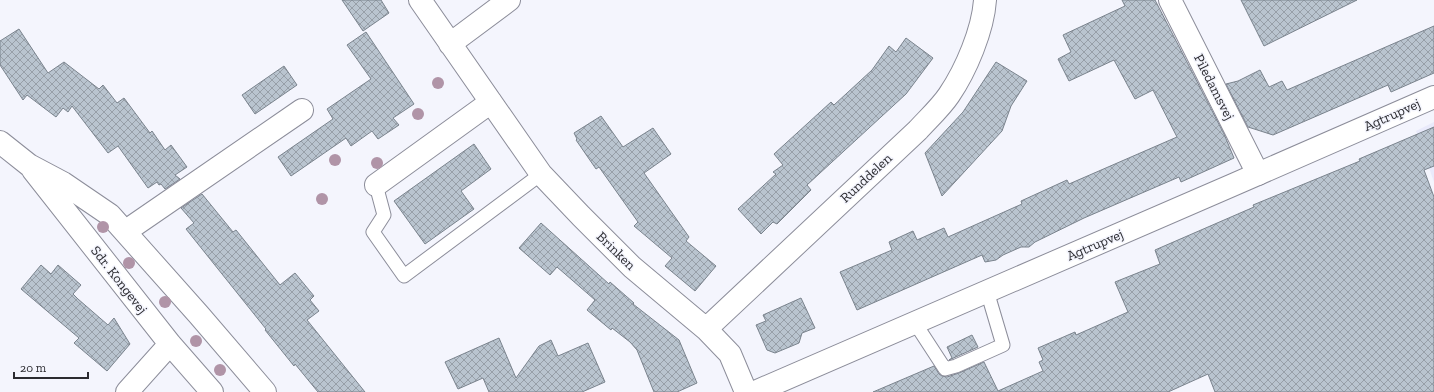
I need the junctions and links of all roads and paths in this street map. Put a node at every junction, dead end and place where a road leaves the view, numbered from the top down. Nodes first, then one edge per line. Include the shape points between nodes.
1 (420, 0) edge
2 (508, 0) edge
3 (985, 0) edge
4 (1170, 0) edge
5 (450, 44) junction
6 (1434, 97) edge
7 (491, 102) junction
8 (302, 110) dead end
9 (0, 142) edge
10 (29, 165) junction
11 (541, 174) junction
12 (1258, 174) junction
13 (376, 185) joint
14 (126, 231) junction
15 (987, 292) junction
16 (915, 323) junction
17 (706, 329) junction
18 (170, 344) junction
19 (127, 392) edge
20 (212, 392) edge
21 (265, 392) edge
22 (746, 392) edge
23 (755, 392) edge

1 - 5 street, Brinken
2 - 5 street
3 - 17 street, Runddelen via 971,55 949,95 918,130
4 - 12 street, Piledamsvej
5 - 7 street, Brinken
6 - 12 street, Agtrupvej
7 - 11 street, Brinken
7 - 13 street
8 - 14 street
9 - 10 street, Sdr. Kongevej
10 - 14 street, Sdr. Kongevej via 63,183 110,215
10 - 18 street, Sdr. Kongevej
11 - 13 lane via 404,276 373,232 384,216
11 - 17 street, Brinken via 632,267
12 - 15 street, Agtrupvej
14 - 21 street, Sdr. Kongevej
15 - 16 street, Agtrupvej
15 - 16 lane via 1003,345 956,366 946,369
16 - 23 street, Agtrupvej
17 - 22 street, Brinken via 730,354
18 - 19 street
18 - 20 street, Sdr. Kongevej

